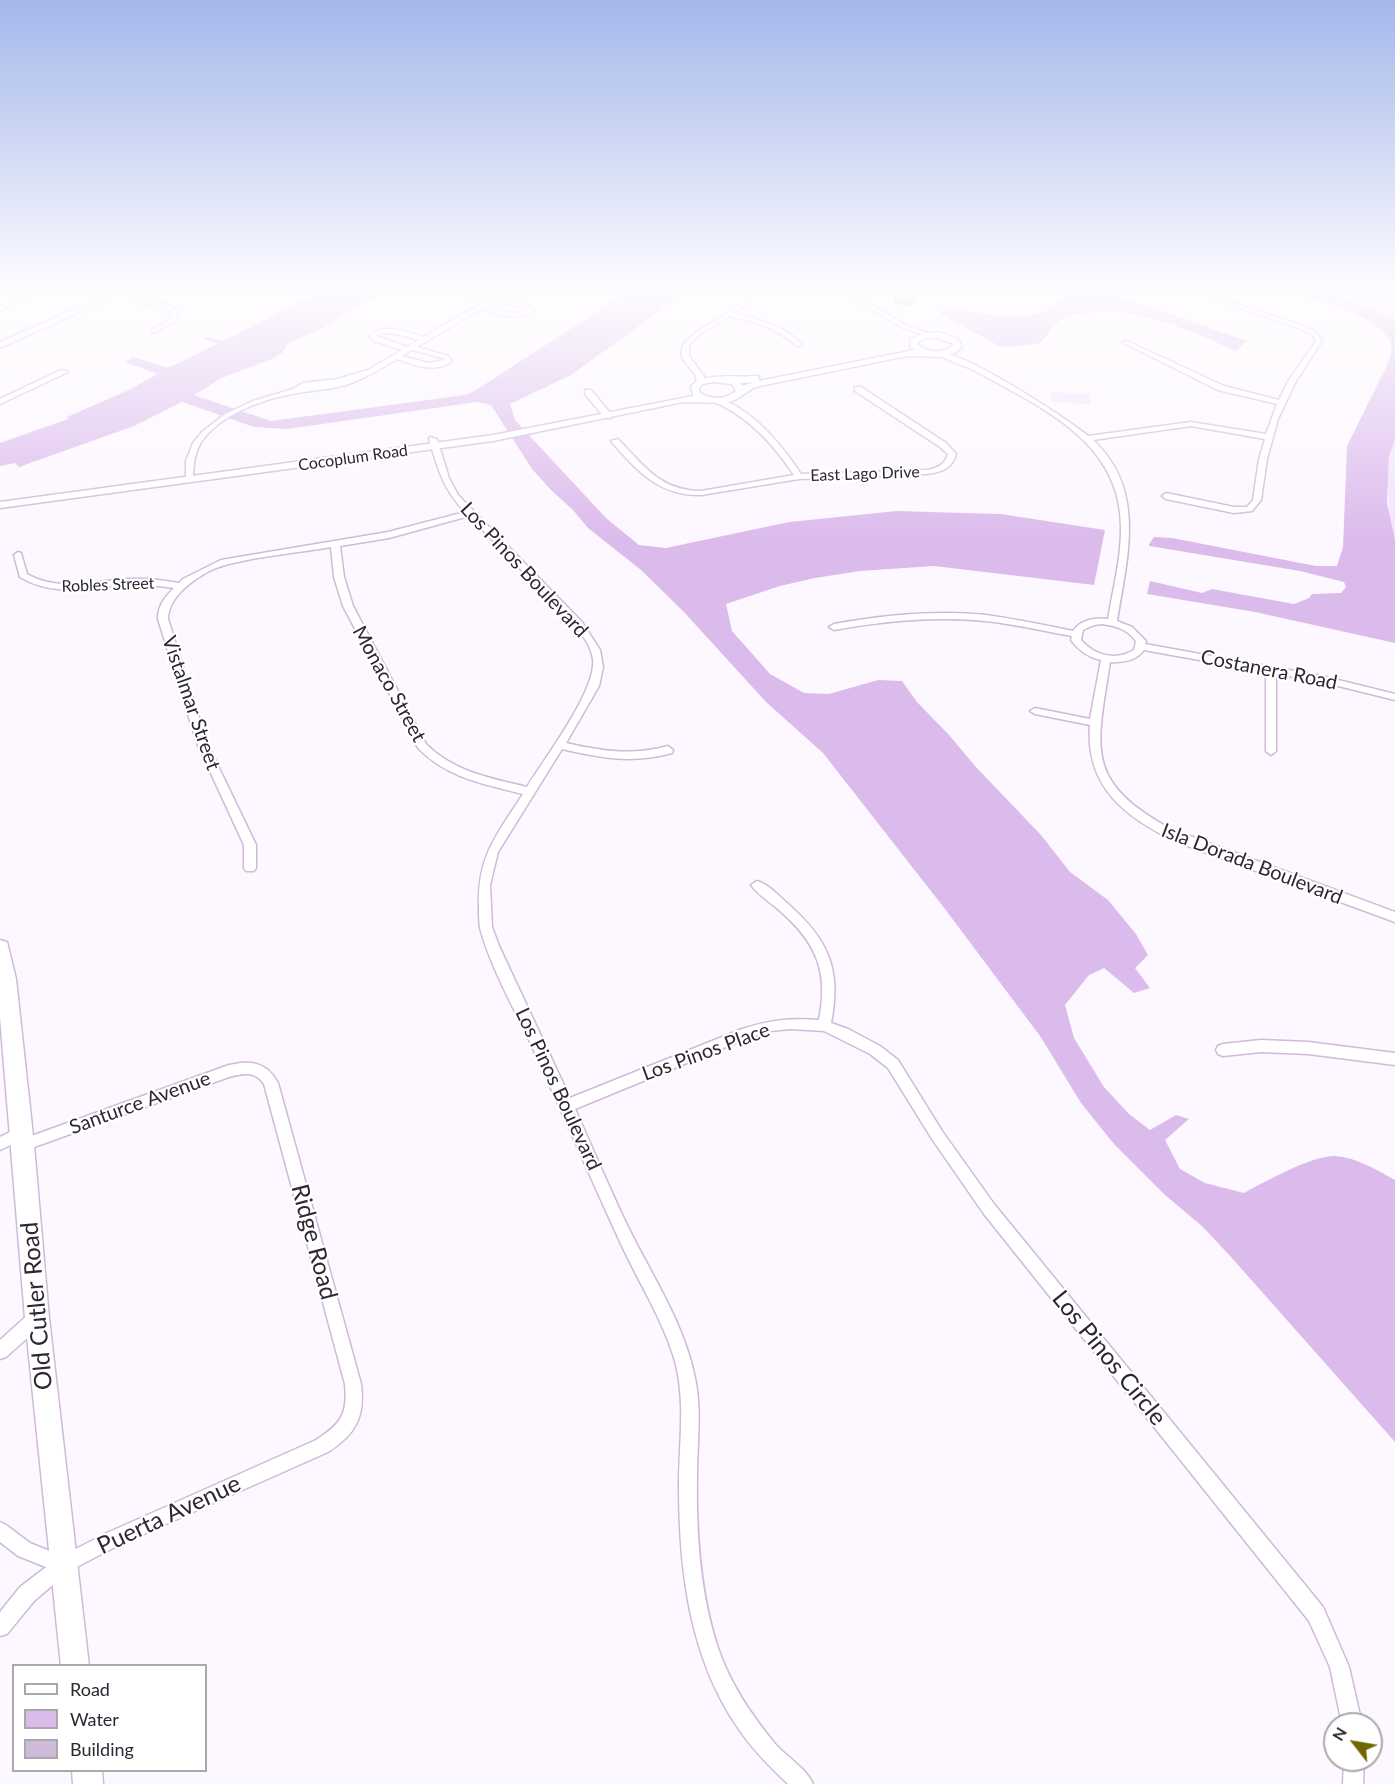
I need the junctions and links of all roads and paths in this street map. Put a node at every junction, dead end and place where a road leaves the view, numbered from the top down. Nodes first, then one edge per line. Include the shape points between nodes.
1 (63, 372) dead end
2 (367, 372) edge
3 (698, 372) edge
4 (703, 372) edge
5 (791, 372) edge
6 (814, 372) edge
7 (983, 372) edge
8 (1188, 372) edge
9 (1298, 372) edge
10 (719, 379) junction
11 (730, 381) junction
12 (697, 385) junction
13 (858, 389) dead end
14 (588, 392) dead end
15 (738, 394) junction
16 (703, 398) junction
17 (717, 400) junction
18 (0, 402) edge
19 (16, 402) dead end
20 (1281, 403) junction
21 (0, 409) edge
22 (739, 410) junction
23 (605, 413) junction
24 (1268, 437) junction
25 (1086, 439) junction
26 (615, 441) dead end
27 (434, 443) junction
28 (189, 476) junction
29 (799, 477) junction
30 (1166, 496) dead end
31 (0, 497) edge
32 (0, 505) edge
33 (471, 513) junction
34 (335, 543) junction
35 (18, 555) dead end
36 (180, 586) junction
37 (1112, 622) junction
38 (834, 627) dead end
39 (1075, 634) junction
40 (1141, 646) junction
41 (1106, 659) junction
42 (1271, 669) junction
43 (1395, 697) edge
44 (1035, 711) dead end
45 (1096, 723) junction
46 (560, 745) junction
47 (668, 750) dead end
48 (1271, 751) dead end
49 (530, 792) junction
50 (250, 868) dead end
51 (757, 885) dead end
52 (1395, 917) edge
53 (0, 947) edge
54 (3, 980) edge
55 (824, 1026) junction
56 (1223, 1050) dead end
57 (1395, 1059) edge
58 (257, 1068) joint
59 (566, 1106) junction
60 (15, 1140) edge
61 (37, 1318) junction
62 (0, 1351) edge
63 (350, 1421) joint
64 (0, 1531) edge
65 (63, 1564) junction
66 (0, 1627) edge
67 (75, 1664) edge
68 (1350, 1712) edge
69 (802, 1784) edge

1 - 18 street
2 - 28 street via 275,395 218,423 195,446
3 - 12 street via 701,378
4 - 10 street
5 - 11 street, Cocoplum Road
6 - 15 street, Cocoplum Road via 748,387
7 - 25 street via 1052,413
8 - 20 street via 1227,391
9 - 20 street
10 - 11 street, Cocoplum Road
10 - 12 street, Cocoplum Road
11 - 15 street via 739,385
12 - 16 street via 696,394
12 - 23 street, Cocoplum Road via 677,395
13 - 29 street, East Lago Drive via 944,445 951,460 932,471
14 - 23 street
15 - 17 street, Cocoplum Road
15 - 22 street
16 - 17 street, Cocoplum Road
16 - 23 street, Cocoplum Road
17 - 22 street
19 - 21 street
20 - 24 street
22 - 29 street via 780,451
23 - 27 street, Cocoplum Road
24 - 25 street via 1191,424
24 - 30 street via 1259,498 1250,509 1234,510
25 - 37 street via 1111,468 1124,501 1125,538
26 - 29 street via 661,486 680,493 697,494
27 - 28 street, Cocoplum Road
27 - 33 street, Los Pinos Boulevard via 447,484
28 - 31 street, Cocoplum Road
28 - 32 street, Cocoplum Road
33 - 34 street, Vistalmar Street via 403,532
33 - 46 street, Los Pinos Boulevard via 579,624 595,647 597,679
34 - 36 street, Vistalmar Street via 229,561
34 - 49 street, Monaco Street via 348,606 426,751 464,774
35 - 36 street, Robles Street via 23,575 47,585 72,588 138,581
36 - 50 street, Vistalmar Street via 165,605 163,620 202,743 250,845
37 - 39 street via 1092,622
37 - 40 street via 1134,631
38 - 39 street via 900,616 945,615
39 - 41 street via 1086,651
40 - 41 street via 1134,656
40 - 42 street, Costanera Road
41 - 45 street, Isla Dorada Boulevard
42 - 43 street, Costanera Road
42 - 48 street
44 - 45 street
45 - 52 street, Isla Dorada Boulevard via 1094,746 1101,771 1116,793 1152,825 1201,847
46 - 47 street via 629,758
46 - 49 street, Los Pinos Boulevard
49 - 59 street, Los Pinos Boulevard via 492,852 484,885 484,915 495,950
51 - 55 street via 792,913 825,958 831,988
53 - 54 main road, Old Cutler Road
54 - 60 main road, Old Cutler Road
55 - 59 street, Los Pinos Place via 790,1024 756,1030
55 - 68 street, Los Pinos Circle via 870,1047 897,1068 937,1135 989,1209 1316,1614 1333,1648
56 - 57 street via 1261,1046 1308,1048
58 - 60 street, Santurce Avenue via 229,1071
58 - 63 street, Ridge Road via 271,1083 353,1384 355,1405
59 - 69 street, Los Pinos Boulevard via 684,1364 690,1409 689,1563 705,1643 748,1723
60 - 61 main road, Old Cutler Road
61 - 62 street
61 - 65 main road, Old Cutler Road
63 - 65 street, Puerta Avenue via 338,1435 316,1448
64 - 65 street via 24,1550
65 - 66 street, Puerta Avenue via 27,1594
65 - 67 main road, Old Cutler Road

